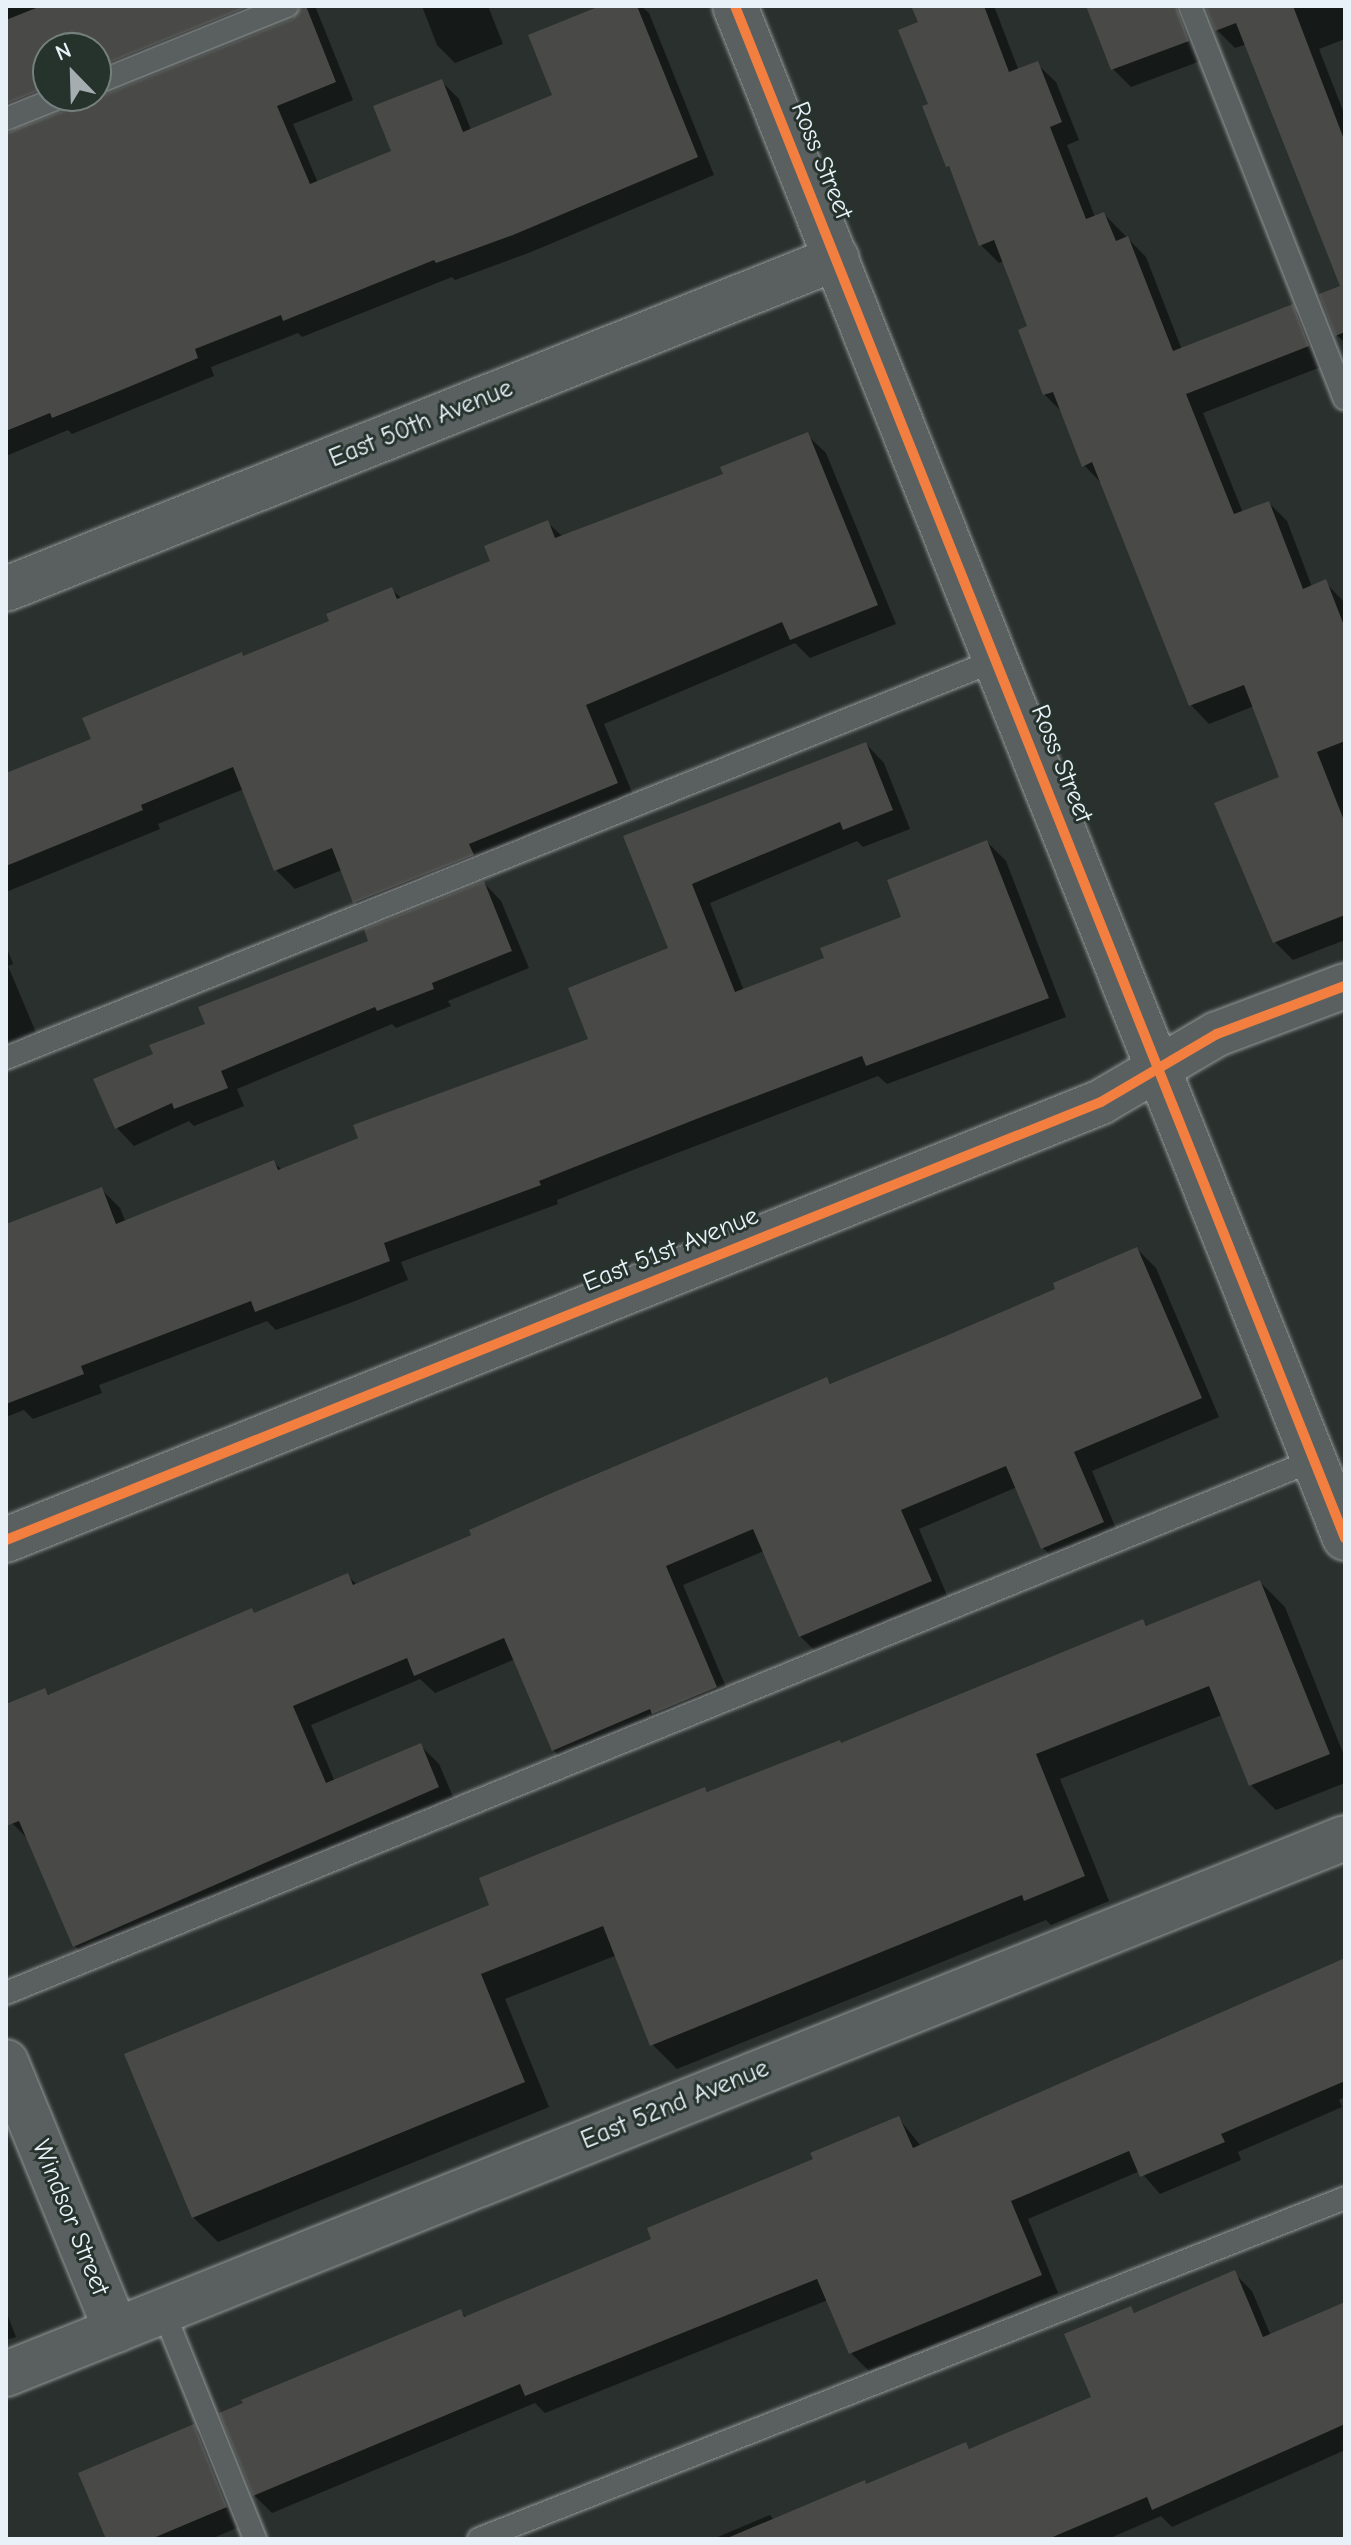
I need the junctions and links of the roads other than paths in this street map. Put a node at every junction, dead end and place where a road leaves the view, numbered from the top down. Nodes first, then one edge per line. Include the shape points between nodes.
1 (287, 6) edge
2 (735, 6) edge
3 (1190, 6) edge
4 (112, 77) edge
5 (32, 109) edge
6 (6, 119) edge
7 (837, 258) junction
8 (1345, 399) edge
9 (6, 589) edge
10 (996, 660) junction
11 (1345, 986) edge
12 (6, 1058) edge
13 (1158, 1067) junction
14 (1314, 1460) junction
15 (1345, 1538) edge
16 (6, 1540) edge
17 (1345, 1838) edge
18 (6, 1993) edge
19 (6, 2062) edge
20 (1345, 2198) edge
21 (163, 2310) junction
22 (116, 2330) junction
23 (6, 2374) edge
24 (255, 2539) edge
25 (479, 2539) edge

1 - 4 lane
2 - 7 street, Ross Street
3 - 8 lane
5 - 6 lane
7 - 9 street, East 50th Avenue
7 - 10 street, Ross Street
10 - 12 lane
10 - 13 street, Ross Street
11 - 13 street, East 51st Avenue via 1217,1034
13 - 14 street, Ross Street
13 - 16 street, East 51st Avenue via 1101,1102
14 - 15 street, Ross Street
14 - 18 lane
17 - 21 street, East 52nd Avenue
19 - 22 street, Windsor Street
20 - 25 lane
21 - 22 street, East 52nd Avenue
21 - 24 lane
22 - 23 street, East 52nd Avenue

